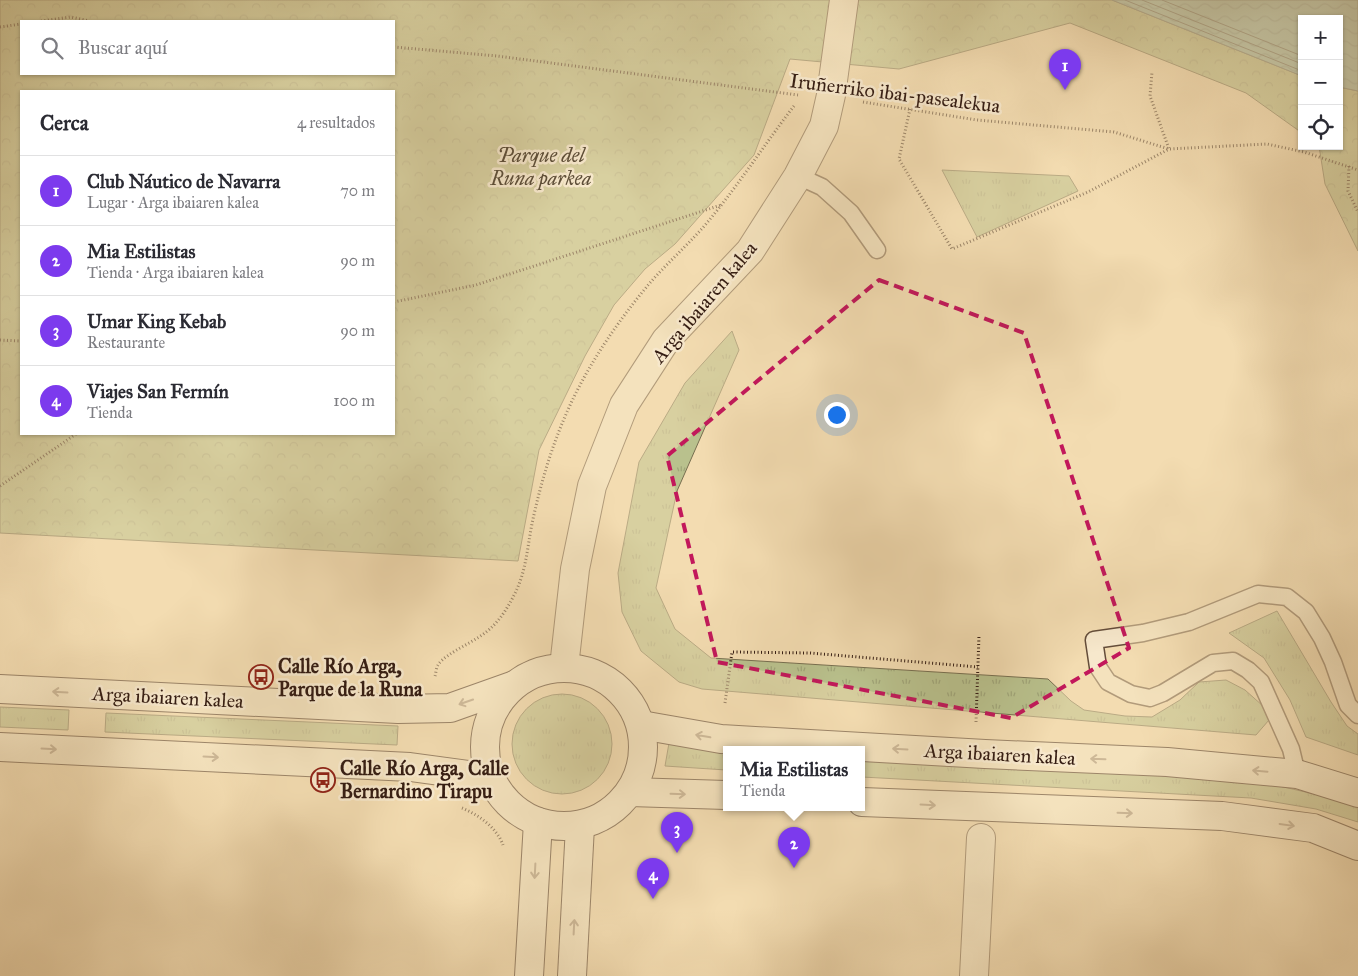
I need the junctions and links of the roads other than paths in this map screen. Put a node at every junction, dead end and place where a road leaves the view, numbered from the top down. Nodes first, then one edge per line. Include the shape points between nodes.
1 (844, 0) edge
2 (798, 176) junction
3 (877, 250) dead end
4 (564, 667) junction
5 (512, 686) junction
6 (0, 689) edge
7 (1358, 715) edge
8 (641, 724) junction
9 (845, 746) edge
10 (0, 747) edge
11 (865, 747) edge
12 (1297, 774) junction
13 (491, 778) junction
14 (630, 792) junction
15 (1358, 793) edge
16 (723, 795) edge
17 (865, 802) edge
18 (538, 822) junction
19 (580, 826) junction
20 (981, 838) dead end
21 (1358, 846) edge
22 (529, 976) edge
23 (572, 976) edge
24 (974, 976) edge

1 - 2 street, Arga ibaiaren kalea via 824,126
2 - 3 lane via 822,187 851,213
2 - 4 street, Arga ibaiaren kalea via 750,251 666,340 624,405 592,486 575,570
4 - 5 street via 545,669
4 - 8 street via 589,672 612,683 630,702
5 -> 6 street, Arga ibaiaren kalea via 450,708 398,709
5 - 13 street via 496,705 486,728 484,754
7 - 12 lane via 1348,705 1322,638 1306,612 1288,597 1258,594 1189,622 1094,640 1098,667 1108,682 1131,694 1150,698 1213,663 1234,662 1248,670 1261,682 1291,748
9 -> 8 street, Arga ibaiaren kalea via 721,739
8 - 14 street via 644,748 641,771
10 -> 13 street via 410,767
12 -> 11 street, Arga ibaiaren kalea via 1167,762
12 - 15 street, Arga ibaiaren kalea
13 - 18 street via 502,797 518,812
14 -> 16 street
14 - 19 street via 617,808
17 -> 21 street via 1222,816 1314,828
18 - 19 street
18 -> 22 street
23 -> 19 street
20 - 24 street

